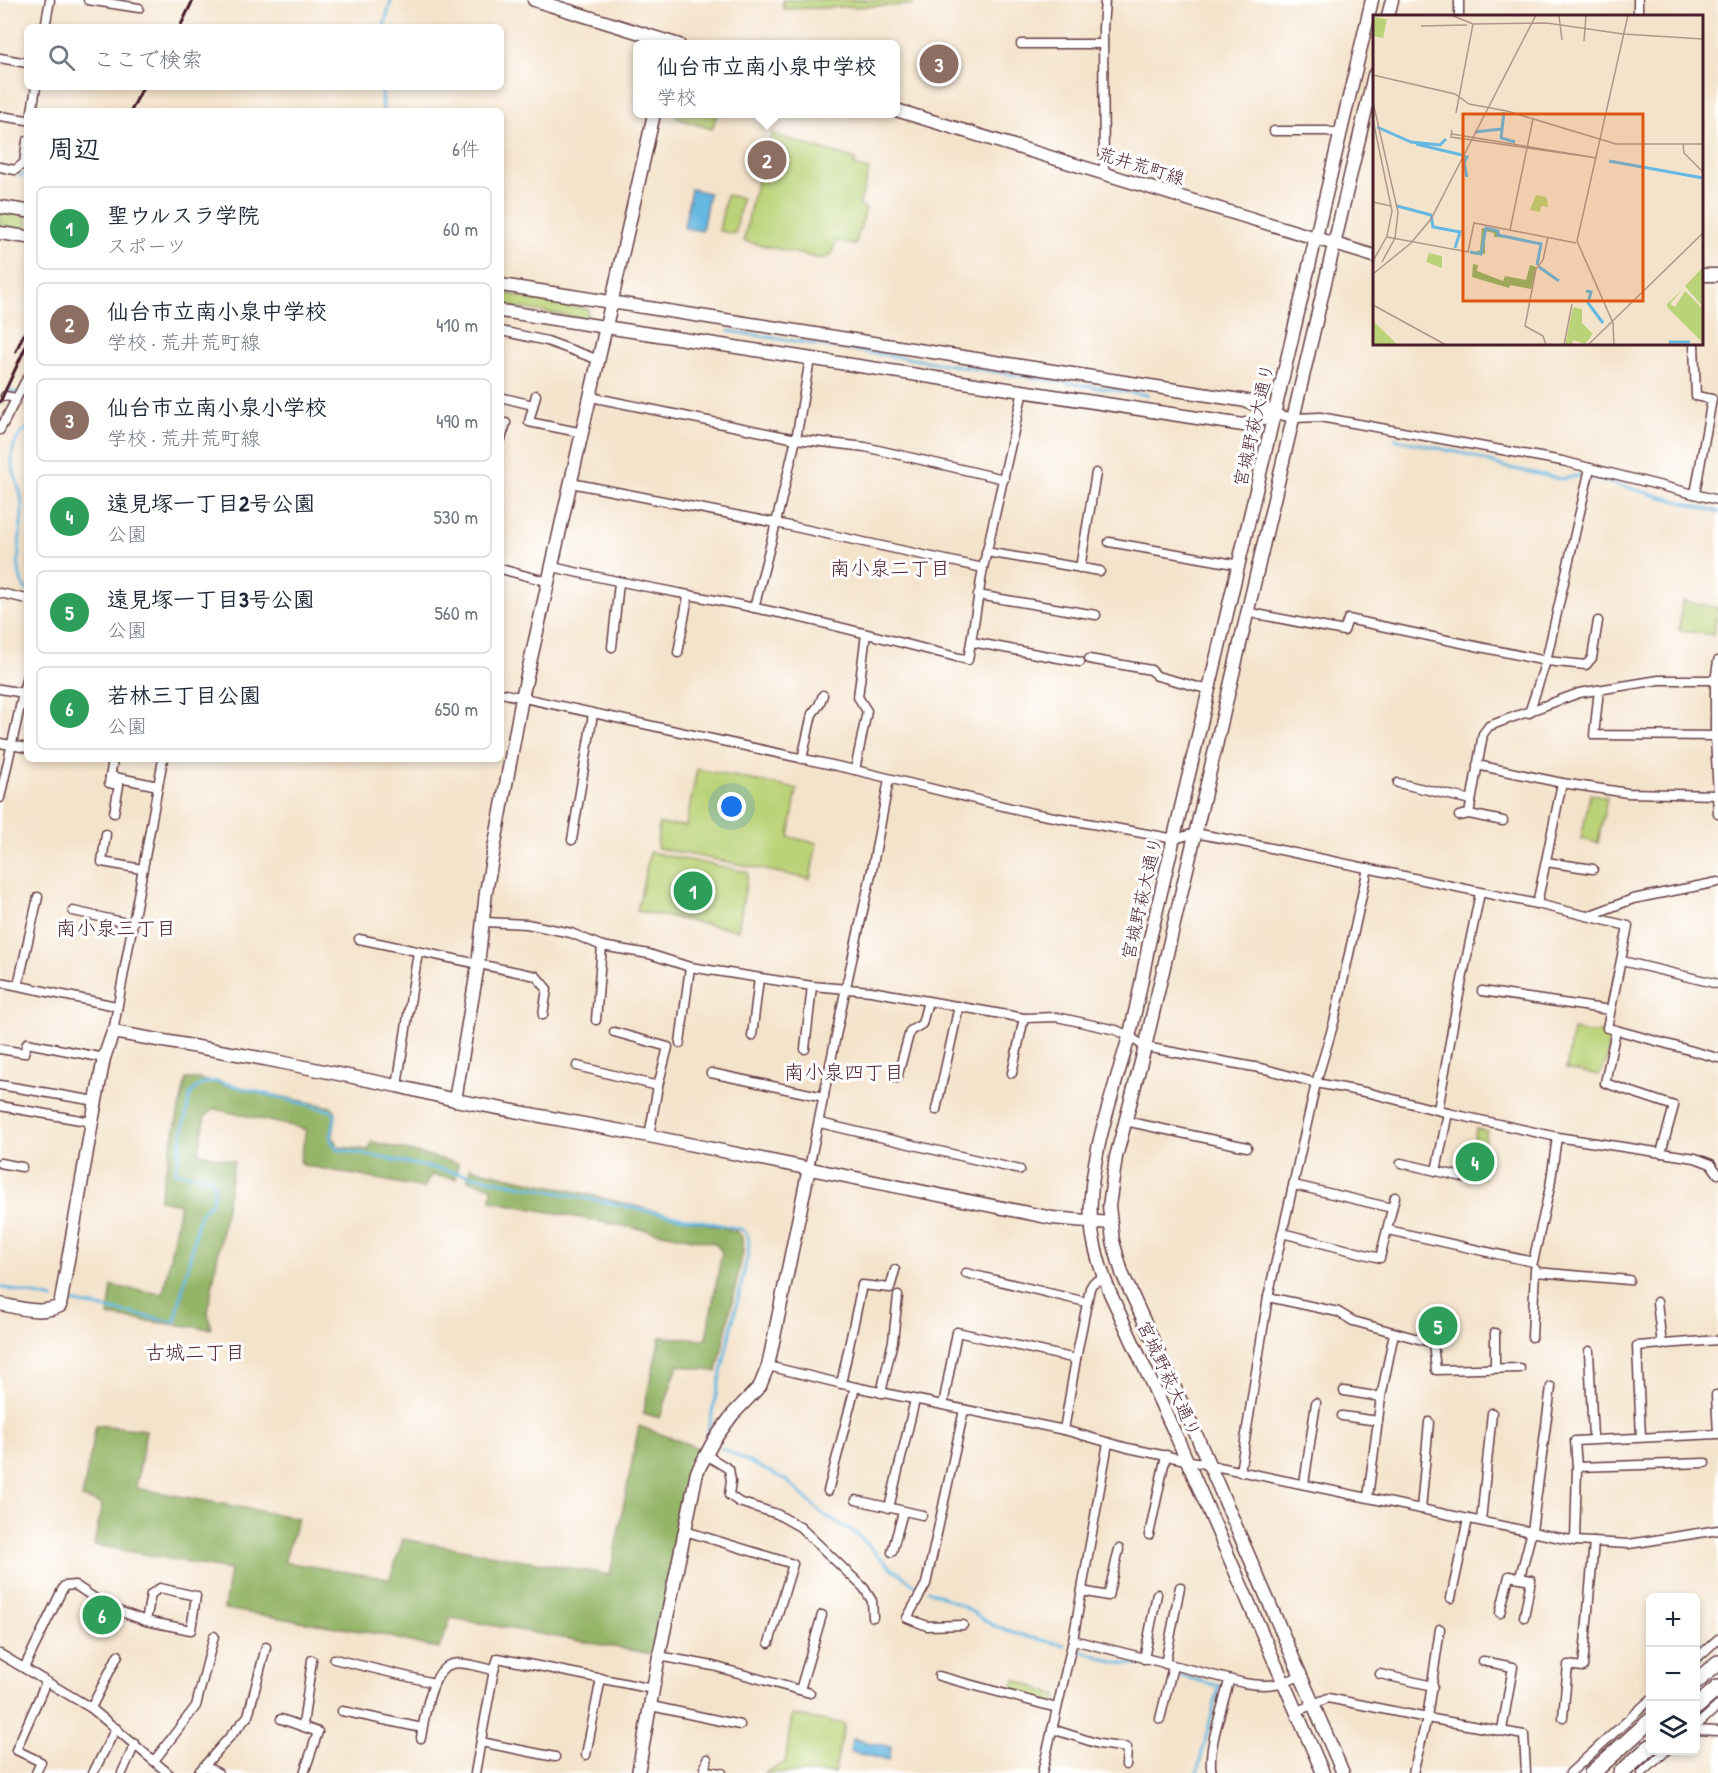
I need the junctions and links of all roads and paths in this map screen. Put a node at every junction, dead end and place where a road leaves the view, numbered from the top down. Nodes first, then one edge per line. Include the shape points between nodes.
1 (50, 0) edge
2 (88, 0) edge
3 (534, 0) edge
4 (1105, 0) edge
5 (1372, 0) edge
6 (1392, 0) edge
7 (1449, 0) edge
8 (1459, 0) edge
9 (547, 2) edge
10 (139, 8) dead end
11 (1388, 15) edge
12 (46, 24) edge
13 (660, 40) edge
14 (1021, 44) dead end
15 (1103, 44) junction
16 (0, 58) edge
17 (24, 62) edge
18 (1373, 80) edge
19 (36, 90) edge
20 (32, 108) edge
21 (900, 112) edge
22 (0, 116) edge
23 (653, 118) edge
24 (24, 120) edge
25 (1274, 131) dead end
26 (1340, 134) junction
27 (24, 163) edge
28 (0, 167) edge
29 (1104, 174) junction
30 (0, 207) edge
31 (24, 211) edge
32 (0, 233) edge
33 (24, 237) edge
34 (1317, 239) junction
35 (1334, 244) junction
36 (1373, 256) edge
37 (504, 285) edge
38 (612, 302) junction
39 (504, 311) edge
40 (607, 327) junction
41 (504, 332) edge
42 (1694, 345) edge
43 (810, 359) junction
44 (599, 360) junction
45 (24, 384) edge
46 (1023, 391) junction
47 (18, 395) junction
48 (536, 395) dead end
49 (5, 396) dead end
50 (591, 397) junction
51 (504, 398) dead end
52 (533, 405) junction
53 (1275, 414) junction
54 (1294, 418) junction
55 (506, 423) dead end
56 (0, 430) edge
57 (504, 430) edge
58 (583, 433) junction
59 (796, 439) junction
60 (1589, 470) junction
61 (1096, 473) dead end
62 (1004, 479) junction
63 (572, 483) junction
64 (1695, 494) junction
65 (1718, 500) edge
66 (776, 523) junction
67 (1109, 542) dead end
68 (986, 552) junction
69 (1240, 565) junction
70 (552, 567) junction
71 (983, 568) junction
72 (1080, 568) junction
73 (504, 570) edge
74 (1100, 571) dead end
75 (549, 582) junction
76 (619, 583) junction
77 (0, 593) edge
78 (978, 595) junction
79 (688, 596) junction
80 (24, 598) edge
81 (754, 608) junction
82 (1246, 612) junction
83 (1096, 615) dead end
84 (1598, 621) dead end
85 (866, 634) junction
86 (972, 642) junction
87 (612, 647) dead end
88 (678, 653) dead end
89 (1546, 661) junction
90 (1718, 661) edge
91 (1717, 680) edge
92 (0, 689) edge
93 (1210, 690) junction
94 (1599, 690) junction
95 (24, 693) joint
96 (504, 694) edge
97 (823, 695) dead end
98 (522, 698) junction
99 (1529, 712) junction
100 (593, 714) junction
101 (1716, 737) edge
102 (0, 743) edge
103 (12, 745) junction
104 (24, 747) edge
105 (802, 759) junction
106 (113, 762) edge
107 (162, 762) edge
108 (1477, 765) junction
109 (855, 770) junction
110 (110, 776) junction
111 (889, 779) junction
112 (1398, 783) dead end
113 (1562, 783) junction
114 (158, 786) junction
115 (1717, 795) edge
116 (0, 798) edge
117 (1471, 800) junction
118 (114, 813) dead end
119 (1718, 814) edge
120 (1503, 821) dead end
121 (1195, 833) junction
122 (106, 834) dead end
123 (1175, 839) junction
124 (572, 840) dead end
125 (1546, 862) junction
126 (1368, 867) junction
127 (142, 869) junction
128 (1593, 869) dead end
129 (1718, 882) edge
130 (1480, 893) junction
131 (38, 897) dead end
132 (1537, 904) junction
133 (73, 911) dead end
134 (1588, 916) junction
135 (484, 922) junction
136 (132, 924) junction
137 (359, 939) dead end
138 (602, 946) junction
139 (418, 952) junction
140 (1622, 961) junction
141 (478, 965) junction
142 (690, 967) junction
143 (759, 978) junction
144 (0, 981) edge
145 (1718, 984) edge
146 (18, 985) junction
147 (812, 986) junction
148 (846, 987) junction
149 (1482, 991) dead end
150 (928, 1001) junction
151 (117, 1006) junction
152 (959, 1006) junction
153 (1611, 1010) junction
154 (543, 1015) dead end
155 (1024, 1018) junction
156 (596, 1020) dead end
157 (1616, 1030) junction
158 (113, 1032) junction
159 (614, 1032) dead end
160 (752, 1036) dead end
161 (1129, 1036) junction
162 (680, 1043) dead end
163 (1145, 1047) junction
164 (0, 1049) edge
165 (805, 1049) dead end
166 (104, 1058) junction
167 (1718, 1058) edge
168 (578, 1066) dead end
169 (1012, 1073) dead end
170 (711, 1074) dead end
171 (897, 1078) dead end
172 (1316, 1083) junction
173 (0, 1085) edge
174 (398, 1086) junction
175 (658, 1086) junction
176 (824, 1097) junction
177 (455, 1100) junction
178 (96, 1101) junction
179 (0, 1106) edge
180 (936, 1110) dead end
181 (1438, 1110) junction
182 (1448, 1113) junction
183 (1125, 1121) junction
184 (92, 1122) junction
185 (819, 1123) junction
186 (649, 1136) junction
187 (1557, 1137) junction
188 (1247, 1147) dead end
189 (1661, 1153) junction
190 (0, 1162) edge
191 (1401, 1163) dead end
192 (1714, 1164) edge
193 (22, 1167) dead end
194 (809, 1168) junction
195 (1020, 1170) dead end
196 (1436, 1171) junction
197 (1718, 1174) edge
198 (1467, 1178) dead end
199 (1294, 1185) junction
200 (1395, 1197) dead end
201 (1392, 1209) junction
202 (1091, 1221) junction
203 (1110, 1223) junction
204 (1388, 1230) junction
205 (1282, 1233) junction
206 (1533, 1262) junction
207 (895, 1270) dead end
208 (1536, 1272) junction
209 (966, 1273) dead end
210 (1104, 1278) junction
211 (1629, 1280) dead end
212 (898, 1296) dead end
213 (1268, 1297) junction
214 (1086, 1302) junction
215 (1657, 1302) dead end
216 (0, 1304) edge
217 (1394, 1333) junction
218 (1495, 1333) dead end
219 (1532, 1337) dead end
220 (1718, 1340) edge
221 (1662, 1344) junction
222 (1589, 1351) dead end
223 (1077, 1359) junction
224 (768, 1366) junction
225 (1495, 1368) junction
226 (1520, 1368) dead end
227 (841, 1384) junction
228 (855, 1387) junction
229 (1551, 1387) dead end
230 (1344, 1391) dead end
231 (881, 1393) junction
232 (1718, 1396) edge
233 (1381, 1397) junction
234 (915, 1400) junction
235 (1316, 1404) dead end
236 (943, 1405) junction
237 (964, 1410) junction
238 (1492, 1413) dead end
239 (1342, 1416) dead end
240 (1378, 1420) junction
241 (1429, 1422) dead end
242 (1064, 1430) junction
243 (1641, 1437) junction
244 (1593, 1439) junction
245 (1108, 1443) junction
246 (706, 1455) junction
247 (1166, 1455) junction
248 (1186, 1460) junction
249 (1705, 1463) dead end
250 (1209, 1465) junction
251 (1577, 1467) junction
252 (1240, 1472) junction
253 (1304, 1484) junction
254 (828, 1491) dead end
255 (1368, 1497) junction
256 (856, 1500) dead end
257 (889, 1508) junction
258 (1421, 1509) junction
259 (903, 1512) junction
260 (922, 1515) dead end
261 (1468, 1519) junction
262 (1481, 1521) junction
263 (1718, 1530) edge
264 (685, 1531) junction
265 (1532, 1531) junction
266 (1149, 1535) dead end
267 (1575, 1541) junction
268 (1594, 1542) junction
269 (1119, 1549) dead end
270 (892, 1552) dead end
271 (1520, 1577) junction
272 (1180, 1587) dead end
273 (1082, 1591) junction
274 (1157, 1594) dead end
275 (1451, 1598) dead end
276 (1500, 1613) dead end
277 (822, 1615) dead end
278 (873, 1617) dead end
279 (1524, 1617) dead end
280 (146, 1621) junction
281 (963, 1625) dead end
282 (1440, 1629) dead end
283 (214, 1636) dead end
284 (1718, 1639) edge
285 (1073, 1640) junction
286 (770, 1642) dead end
287 (266, 1647) dead end
288 (0, 1654) edge
289 (118, 1654) dead end
290 (1700, 1655) edge
291 (659, 1656) junction
292 (334, 1659) dead end
293 (1144, 1659) junction
294 (312, 1660) dead end
295 (1483, 1661) dead end
296 (1718, 1663) edge
297 (1169, 1665) junction
298 (24, 1668) junction
299 (494, 1670) junction
300 (1380, 1674) dead end
301 (939, 1676) dead end
302 (1300, 1676) junction
303 (601, 1678) junction
304 (1700, 1678) edge
305 (1230, 1681) junction
306 (46, 1682) junction
307 (434, 1683) junction
308 (1284, 1684) junction
309 (1432, 1686) junction
310 (1718, 1688) edge
311 (654, 1689) junction
312 (800, 1690) junction
313 (810, 1693) dead end
314 (1649, 1701) edge
315 (1700, 1703) edge
316 (1313, 1704) junction
317 (651, 1706) junction
318 (1718, 1706) edge
319 (91, 1708) junction
320 (1057, 1708) junction
321 (342, 1711) dead end
322 (1295, 1712) junction
323 (1563, 1717) dead end
324 (1427, 1718) junction
325 (281, 1719) dead end
326 (1160, 1719) dead end
327 (1700, 1723) edge
328 (303, 1725) junction
329 (741, 1725) dead end
330 (1646, 1725) edge
331 (116, 1728) junction
332 (422, 1728) junction
333 (1053, 1729) junction
334 (1700, 1729) edge
335 (1502, 1730) junction
336 (1718, 1731) edge
337 (421, 1738) dead end
338 (481, 1742) junction
339 (135, 1744) junction
340 (1646, 1751) edge
341 (586, 1755) dead end
342 (1662, 1755) edge
343 (555, 1757) dead end
344 (707, 1759) dead end
345 (154, 1761) junction
346 (1126, 1765) dead end
347 (205, 1766) junction
348 (705, 1772) edge
349 (36, 1773) edge
350 (93, 1773) edge
351 (122, 1773) edge
352 (168, 1773) edge
353 (198, 1773) edge
354 (218, 1773) edge
355 (304, 1773) edge
356 (475, 1773) edge
357 (638, 1773) edge
358 (722, 1773) edge
359 (1042, 1773) edge
360 (1212, 1773) edge
361 (1323, 1773) edge
362 (1343, 1773) edge
363 (1413, 1773) edge
364 (1526, 1773) edge
365 (1570, 1773) edge
366 (1592, 1773) edge
367 (1622, 1773) edge
368 (1642, 1773) edge

1 - 12 street
2 - 10 street
3 - 9 street
4 - 15 street
5 - 26 street, 宮城野萩大通り
6 - 11 street
7 - 8 street
9 - 13 street
14 - 15 street
15 - 29 street
16 - 17 street
18 - 35 street, 宮城野萩大通り
19 - 20 street
21 - 29 street, 荒井荒町線
22 - 24 street
23 - 38 street
25 - 26 street
26 - 34 street, 宮城野萩大通り
27 - 28 street via 15,170
29 - 34 street, 荒井荒町線
30 - 31 street
32 - 33 street
34 - 35 street, 荒井荒町線
34 - 53 street, 宮城野萩大通り
35 - 36 street, 荒井荒町線
35 - 54 street, 宮城野萩大通り
37 - 38 street
38 - 40 street
38 - 53 street via 1247,401
39 - 40 street
40 - 43 street
40 - 44 street
41 - 44 street via 547,341
42 - 64 street via 1696,396 1712,399
43 - 46 street
43 - 59 street
44 - 50 street
45 - 47 street
46 - 53 street via 1243,425
46 - 62 street
47 - 49 street
47 - 56 street
48 - 52 street
50 - 58 street
50 - 59 street
51 - 52 street
52 - 58 street via 529,422
53 - 54 street
53 - 69 street, 宮城野萩大通り
54 - 60 street via 1320,417
54 - 82 street, 宮城野萩大通り
55 - 57 street
58 - 63 street
59 - 62 street via 865,447
59 - 66 street
60 - 64 street
60 - 89 street
61 - 72 street
62 - 68 street
63 - 66 street
63 - 70 street
64 - 65 street
66 - 71 street
66 - 81 street
67 - 69 street
68 - 71 street
68 - 72 street
69 - 93 street, 宮城野萩大通り
70 - 75 street
70 - 76 street
71 - 78 street
72 - 74 street
73 - 75 street
75 - 98 street
76 - 79 street
76 - 87 street
77 - 80 street
78 - 83 street
78 - 86 street
79 - 81 street
79 - 88 street
81 - 85 street
82 - 89 street via 1344,631 1348,619
82 - 121 street, 宮城野萩大通り
84 - 89 street via 1592,658 1586,665
85 - 86 street via 968,660
85 - 109 street via 858,697 867,711
86 - 93 street via 1151,670 1157,676
89 - 99 street
90 - 91 street
91 - 94 street via 1659,680
91 - 101 street
92 - 95 street
93 - 123 street, 宮城野萩大通り
94 - 99 street via 1579,693
94 - 101 street via 1594,735
95 - 103 street
96 - 98 street
97 - 105 street via 812,714
98 - 100 street
98 - 135 street via 486,892
99 - 108 street via 1490,726 1483,734
100 - 105 street
100 - 124 street
101 - 115 street
102 - 103 street
103 - 104 street
103 - 116 street
105 - 109 street
106 - 110 street
107 - 114 street
108 - 113 street
108 - 117 street
109 - 111 street
110 - 114 street
110 - 118 street via 109,783 119,785
111 - 123 street via 1032,813
111 - 148 street
112 - 117 street
113 - 115 street via 1628,793
113 - 125 street
114 - 127 street
115 - 119 street
117 - 120 street via 1464,815
121 - 123 street
121 - 126 street
121 - 163 street, 宮城野萩大通り
122 - 127 street via 102,862
123 - 161 street, 宮城野萩大通り
125 - 128 street
125 - 132 street
126 - 130 street
126 - 172 street via 1334,1022
127 - 136 street
129 - 134 street via 1633,899
130 - 132 street
130 - 181 street
131 - 146 street
132 - 134 street
133 - 136 street
134 - 140 street via 1628,927
135 - 138 street via 527,924 571,933
135 - 141 street
136 - 151 street
137 - 139 street
138 - 142 street via 649,954
138 - 156 street
139 - 141 street
139 - 174 street
140 - 145 street
140 - 153 street
141 - 154 street via 536,976 547,989
141 - 177 street
142 - 143 street
142 - 162 street
143 - 147 street
143 - 160 street
144 - 146 street
146 - 151 street
147 - 148 street
147 - 165 street
148 - 150 street
148 - 176 street
149 - 153 street
150 - 152 street
150 - 171 street via 922,1024 910,1031
151 - 158 street
152 - 155 street
152 - 180 street
153 - 157 street via 1607,1028
155 - 161 street via 1057,1017
155 - 169 street
157 - 167 street
157 - 189 street via 1605,1083 1674,1106
158 - 166 street
158 - 174 street
159 - 175 street via 668,1047
161 - 163 street
161 - 202 street, 宮城野萩大通り via 1095,1171
163 - 172 street via 1265,1069
163 - 183 street, 宮城野萩大通り
164 - 166 street via 24,1053 27,1043
166 - 178 street
168 - 175 street
170 - 176 street
172 - 181 street
172 - 199 street
173 - 178 street
174 - 177 street
175 - 186 street
176 - 185 street
177 - 186 street
178 - 184 street
179 - 184 street
181 - 182 street
182 - 187 street
182 - 196 street
183 - 188 street
183 - 203 street, 宮城野萩大通り via 1110,1196
184 - 216 street via 60,1306 39,1312
185 - 194 street
185 - 195 street
186 - 194 street
187 - 189 street
187 - 206 street
189 - 192 street
190 - 193 street
191 - 196 street
192 - 197 street
194 - 202 street via 1052,1218
194 - 224 street
196 - 198 street
199 - 201 street
199 - 205 street
200 - 201 street
201 - 204 street
202 - 203 street
202 - 210 street, 宮城野萩大通り
203 - 250 street, 宮城野萩大通り via 1122,1273
204 - 205 street via 1380,1258
204 - 206 street
205 - 213 street
206 - 208 street
207 - 227 street via 890,1288 862,1285
208 - 211 street
208 - 219 street
209 - 214 street
210 - 214 street via 1093,1283
210 - 248 street, 宮城野萩大通り
212 - 231 street
213 - 217 street via 1338,1312 1353,1321
213 - 252 street
214 - 223 street
215 - 221 street
217 - 225 street via 1433,1343 1436,1370
217 - 233 street
218 - 225 street
220 - 221 street
221 - 243 street via 1637,1346
222 - 244 street
223 - 236 street via 957,1332
223 - 242 street
224 - 227 street
224 - 246 street via 760,1386 733,1414
225 - 226 street
227 - 228 street
228 - 231 street
228 - 254 street
229 - 265 street
230 - 233 street
231 - 234 street
232 - 243 street via 1718,1434
233 - 240 street
234 - 236 street
234 - 257 street
235 - 253 street
236 - 237 street
237 - 242 street
237 - 281 street via 926,1584 907,1618 927,1626
238 - 262 street
239 - 240 street
240 - 255 street
241 - 258 street
242 - 245 street
243 - 244 street
244 - 251 street via 1575,1441
245 - 247 street
245 - 273 street
246 - 264 street via 697,1472
246 - 278 street via 729,1469 729,1495 800,1527 850,1574 872,1601
247 - 248 street
247 - 266 street
248 - 250 street
248 - 308 street, 宮城野萩大通り
249 - 251 street
250 - 252 street
250 - 302 street, 宮城野萩大通り
251 - 267 street
252 - 253 street
253 - 255 street
255 - 258 street
256 - 257 street
257 - 259 street
258 - 261 street
259 - 260 street
259 - 270 street
261 - 262 street
261 - 275 street
262 - 265 street
263 - 268 street via 1629,1544
264 - 286 street via 793,1564
264 - 291 street
265 - 267 street
265 - 271 street
267 - 268 street
268 - 323 street via 1583,1667 1568,1665
269 - 273 street via 1108,1596
271 - 276 street via 1509,1576
271 - 279 street via 1530,1580
272 - 297 street
273 - 285 street
274 - 293 street
277 - 312 street
280 - 280 street via 151,1594 160,1588 196,1596 190,1630
280 - 298 street via 108,1607 75,1585 64,1586
282 - 309 street
283 - 345 street via 196,1706
284 - 290 street
285 - 293 street
285 - 320 street
287 - 347 street via 248,1716
288 - 298 street
289 - 319 street
291 - 311 street
291 - 312 street
292 - 307 street
293 - 297 street
294 - 328 street
295 - 335 street via 1513,1667
296 - 304 highway
297 - 305 street
297 - 326 street
298 - 306 street
299 - 303 street via 498,1658
299 - 307 street via 454,1663 446,1666
299 - 338 street
300 - 309 street
301 - 320 street
302 - 308 street
302 - 316 street, 宮城野萩大通り
303 - 311 street
303 - 341 street
305 - 308 street via 1264,1686
305 - 360 street via 1210,1765
306 - 319 street
306 - 349 street via 16,1750 41,1762
307 - 332 street
308 - 322 street, 宮城野萩大通り
309 - 324 street
310 - 315 highway
311 - 317 street
312 - 313 street
314 - 365 street
316 - 322 street
316 - 324 street via 1328,1698
316 - 362 street, 宮城野萩大通り
317 - 329 street
317 - 357 street
318 - 327 street
319 - 331 street
320 - 333 street
321 - 332 street
322 - 361 street, 宮城野萩大通り
324 - 335 street
324 - 363 street
325 - 328 street
328 - 355 street via 318,1732
330 - 366 highway
331 - 339 street
331 - 350 street
332 - 337 street
333 - 346 street via 1099,1744 1127,1748
333 - 359 street
334 - 336 street
335 - 364 street via 1524,1735
338 - 343 street
338 - 356 street
339 - 345 street
339 - 351 street
340 - 367 highway
342 - 368 street
344 - 348 street
345 - 352 street
347 - 353 street
347 - 354 street
348 - 358 street

